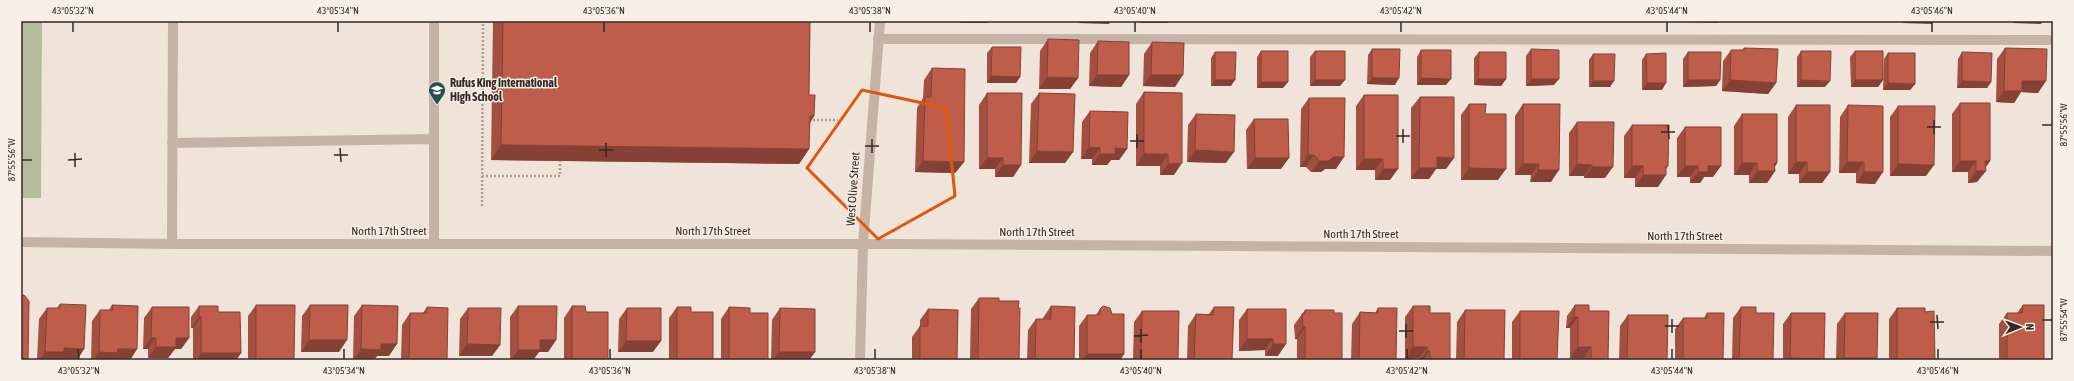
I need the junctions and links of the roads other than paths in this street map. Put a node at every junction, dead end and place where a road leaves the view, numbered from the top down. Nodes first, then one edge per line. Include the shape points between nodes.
1 (173, 21) edge
2 (434, 21) edge
3 (880, 21) edge
4 (878, 39) junction
5 (2053, 40) edge
6 (433, 139) junction
7 (172, 143) junction
8 (21, 242) edge
9 (172, 244) junction
10 (434, 244) junction
11 (862, 244) junction
12 (2053, 251) edge
13 (860, 360) edge

1 - 7 street
2 - 6 street
3 - 4 street, West Olive Street
4 - 5 street
4 - 11 street, West Olive Street
6 - 7 street
6 - 10 street
7 - 9 street
8 - 9 street, North 17th Street
9 - 10 street, North 17th Street
10 - 11 street, North 17th Street
11 - 12 street, North 17th Street
11 - 13 street, West Olive Street

